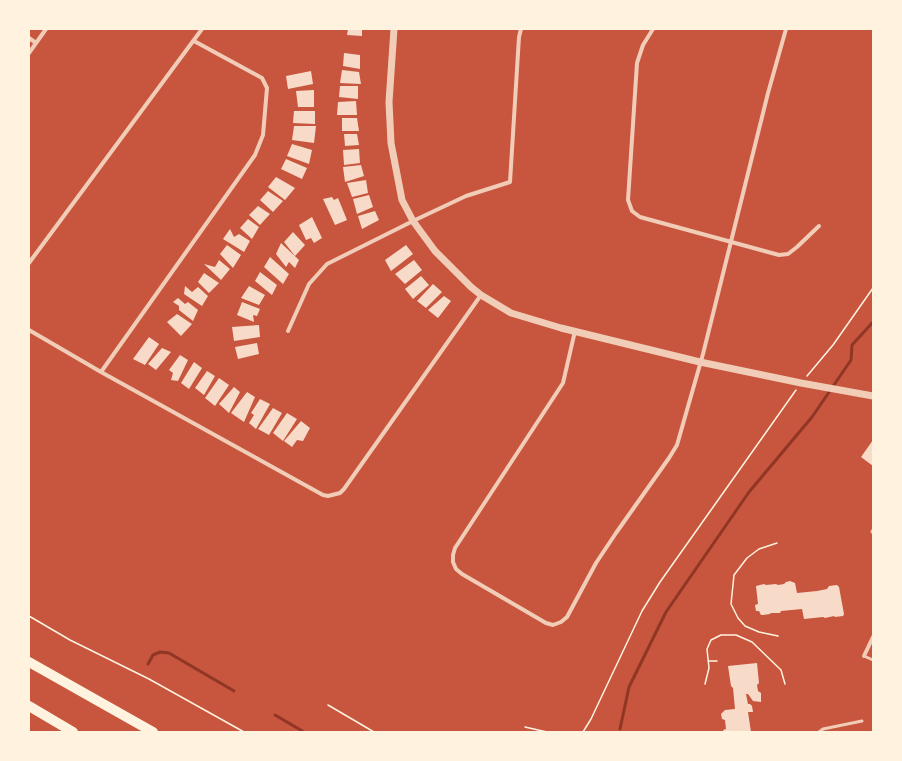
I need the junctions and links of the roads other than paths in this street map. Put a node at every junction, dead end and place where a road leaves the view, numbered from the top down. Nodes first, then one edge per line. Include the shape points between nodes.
1 (46, 29) edge
2 (202, 29) edge
3 (394, 29) edge
4 (521, 29) edge
5 (653, 29) edge
6 (786, 29) edge
7 (29, 38) edge
8 (194, 41) junction
9 (36, 43) junction
10 (29, 53) edge
11 (413, 221) junction
12 (819, 226) dead end
13 (731, 242) junction
14 (29, 264) edge
15 (481, 295) junction
16 (29, 330) edge
17 (288, 330) dead end
18 (575, 331) junction
19 (700, 362) junction
20 (101, 372) junction
21 (873, 396) edge
22 (873, 637) edge
23 (864, 656) joint
24 (873, 660) edge
25 (29, 662) edge
26 (29, 706) edge
27 (862, 721) dead end
28 (138, 723) junction
29 (73, 732) edge
30 (153, 732) edge
31 (163, 732) edge
32 (819, 732) edge

1 - 9 street
2 - 8 street
3 - 11 street via 390,143 402,200
4 - 11 street via 510,182 466,196
5 - 13 street via 643,44 637,63 628,200 632,211 640,218
6 - 13 street
7 - 9 street
8 - 14 street
8 - 20 street via 262,78 267,88 263,135 255,155
9 - 10 street
11 - 15 street via 435,251
11 - 17 street via 327,264 309,284
12 - 13 street via 788,254 779,255
13 - 19 street
15 - 18 street via 511,313
15 - 20 street via 344,489 334,495 323,496
16 - 20 street
18 - 19 street
18 - 19 street via 563,383 452,556 456,569 462,574 546,623 554,625 567,617 596,563 670,458 681,433
19 - 21 street
22 - 23 street
23 - 24 lane
25 - 28 highway
26 - 29 highway
27 - 32 lane
28 - 30 highway
28 - 31 highway

